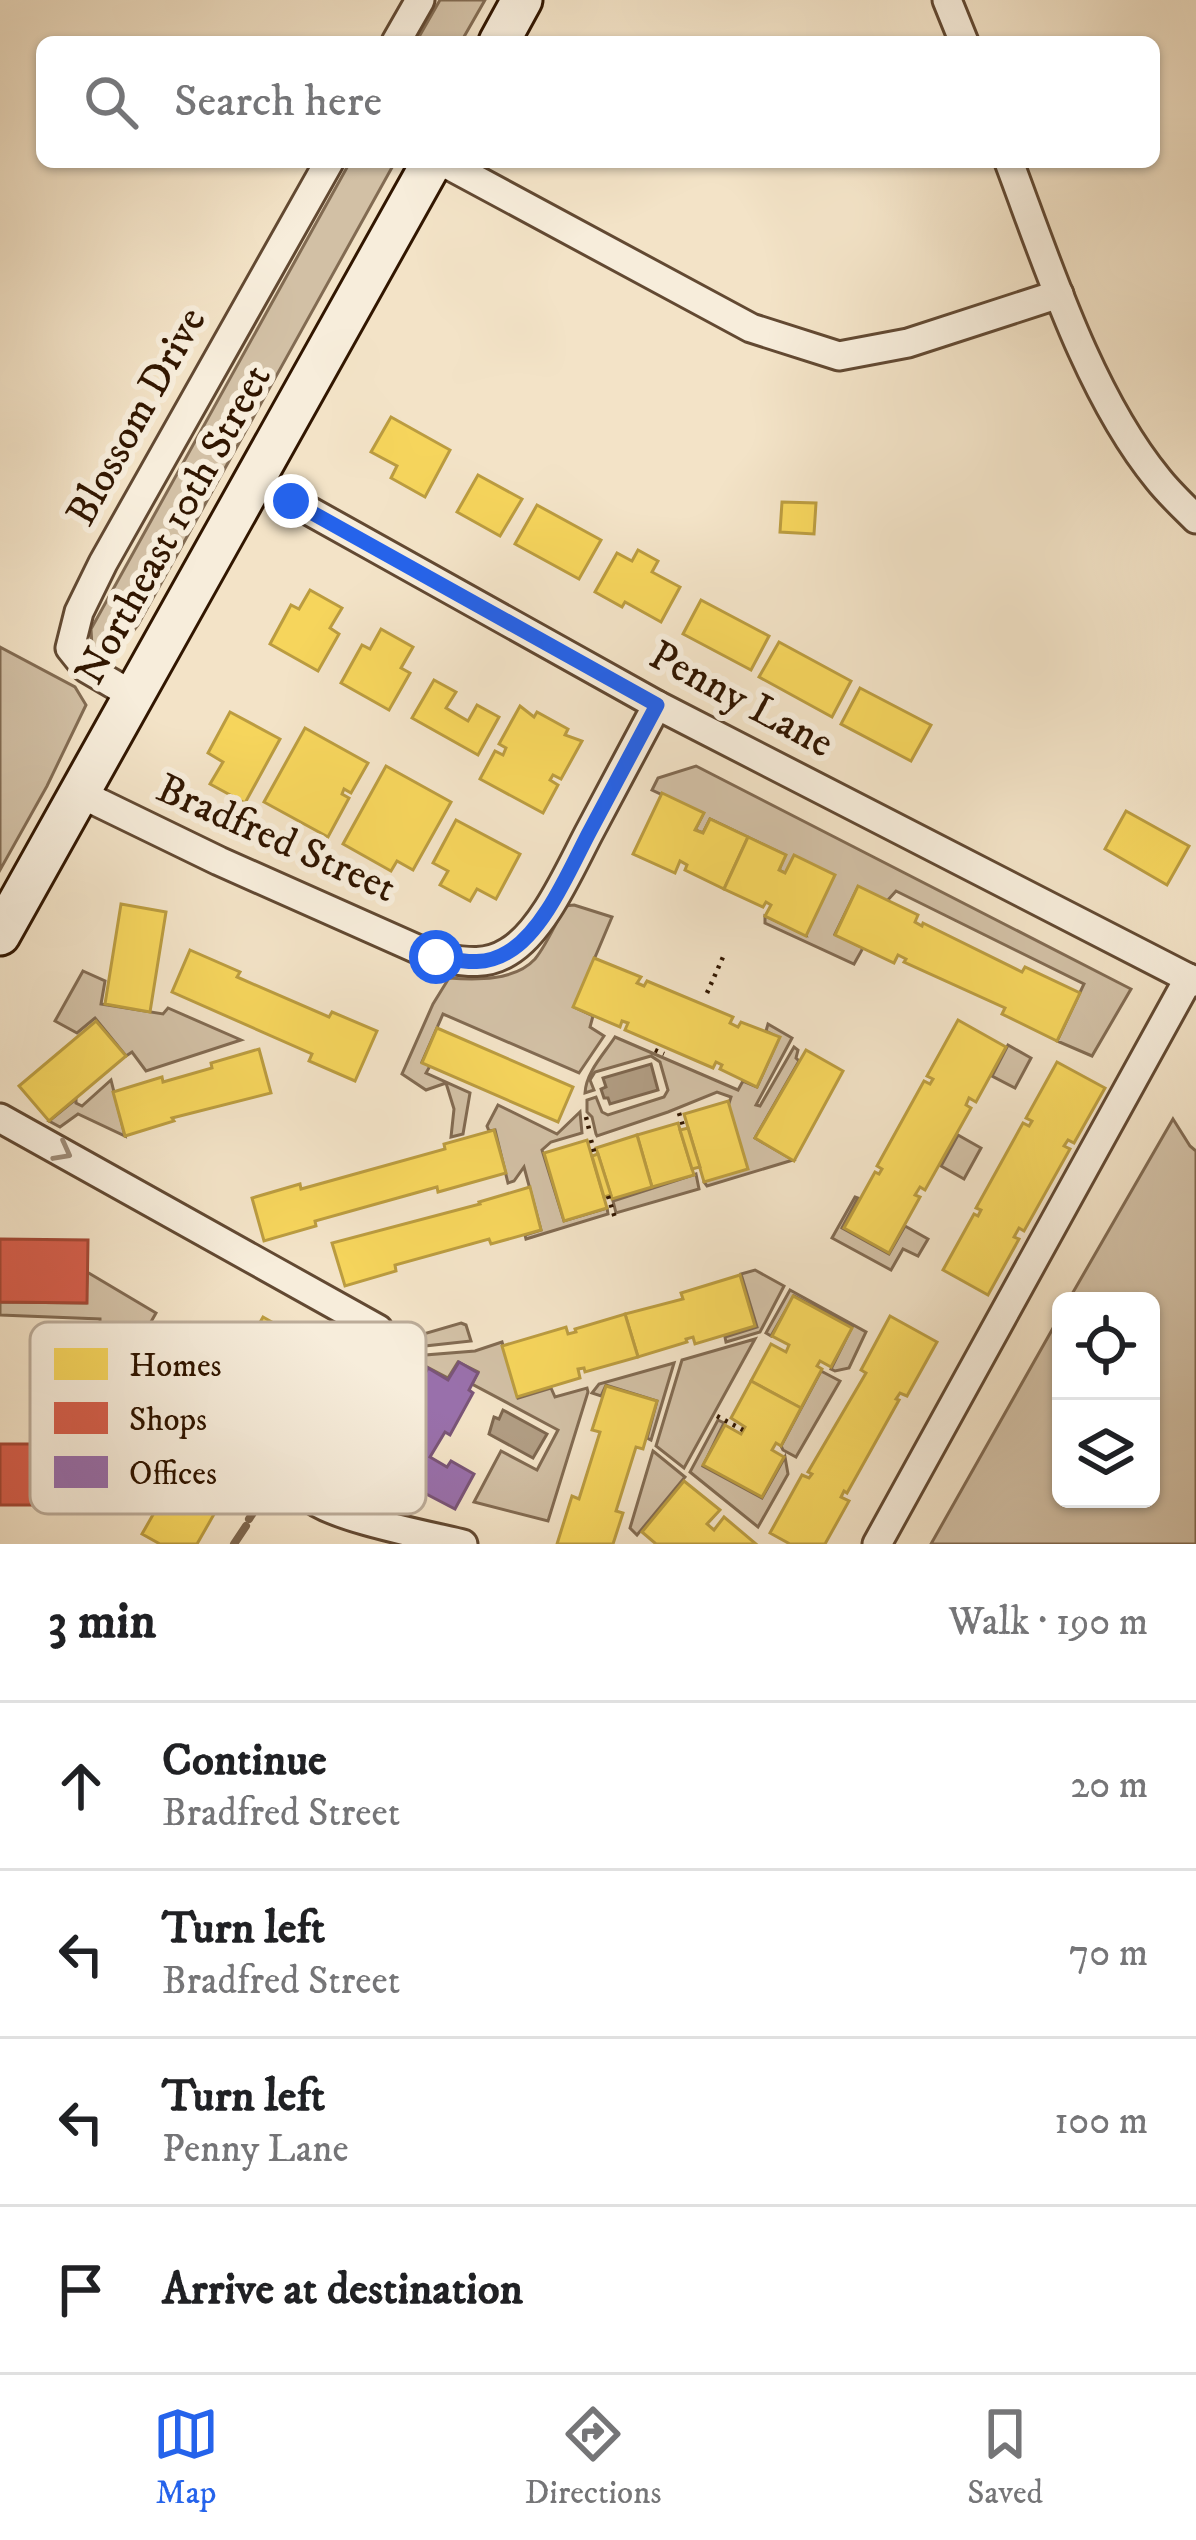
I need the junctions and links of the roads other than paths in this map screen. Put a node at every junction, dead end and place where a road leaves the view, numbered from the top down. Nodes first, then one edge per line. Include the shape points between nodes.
1 (420, 0) edge
2 (523, 0) edge
3 (947, 0) edge
4 (399, 36) edge
5 (502, 36) edge
6 (962, 36) edge
7 (326, 168) edge
8 (429, 168) edge
9 (454, 168) edge
10 (1012, 168) edge
11 (1059, 294) junction
12 (254, 480) junction
13 (1196, 519) edge
14 (134, 696) junction
15 (657, 705) junction
16 (79, 793) junction
17 (0, 935) edge
18 (1192, 980) edge
19 (0, 1118) edge
20 (366, 1322) edge
21 (346, 1514) edge
22 (463, 1544) edge
23 (877, 1544) edge

1 - 4 street
2 - 5 main road
3 - 6 street
7 - 14 street, Blossom Drive via 79,612 70,648 86,668
8 - 12 main road, Northeast 10th Street
9 - 11 street via 751,328 839,356 908,343
10 - 11 street
11 - 13 street via 1111,408 1157,478
12 - 14 main road, Northeast 10th Street
12 - 15 street, Penny Lane
14 - 16 main road, Northeast 10th Street
15 - 16 street, Bradfred Street via 538,922 520,944 489,961 436,957
15 - 18 street, Penny Lane
16 - 17 main road, Northeast 10th Street
18 - 23 street
19 -> 20 street
21 -> 22 street

